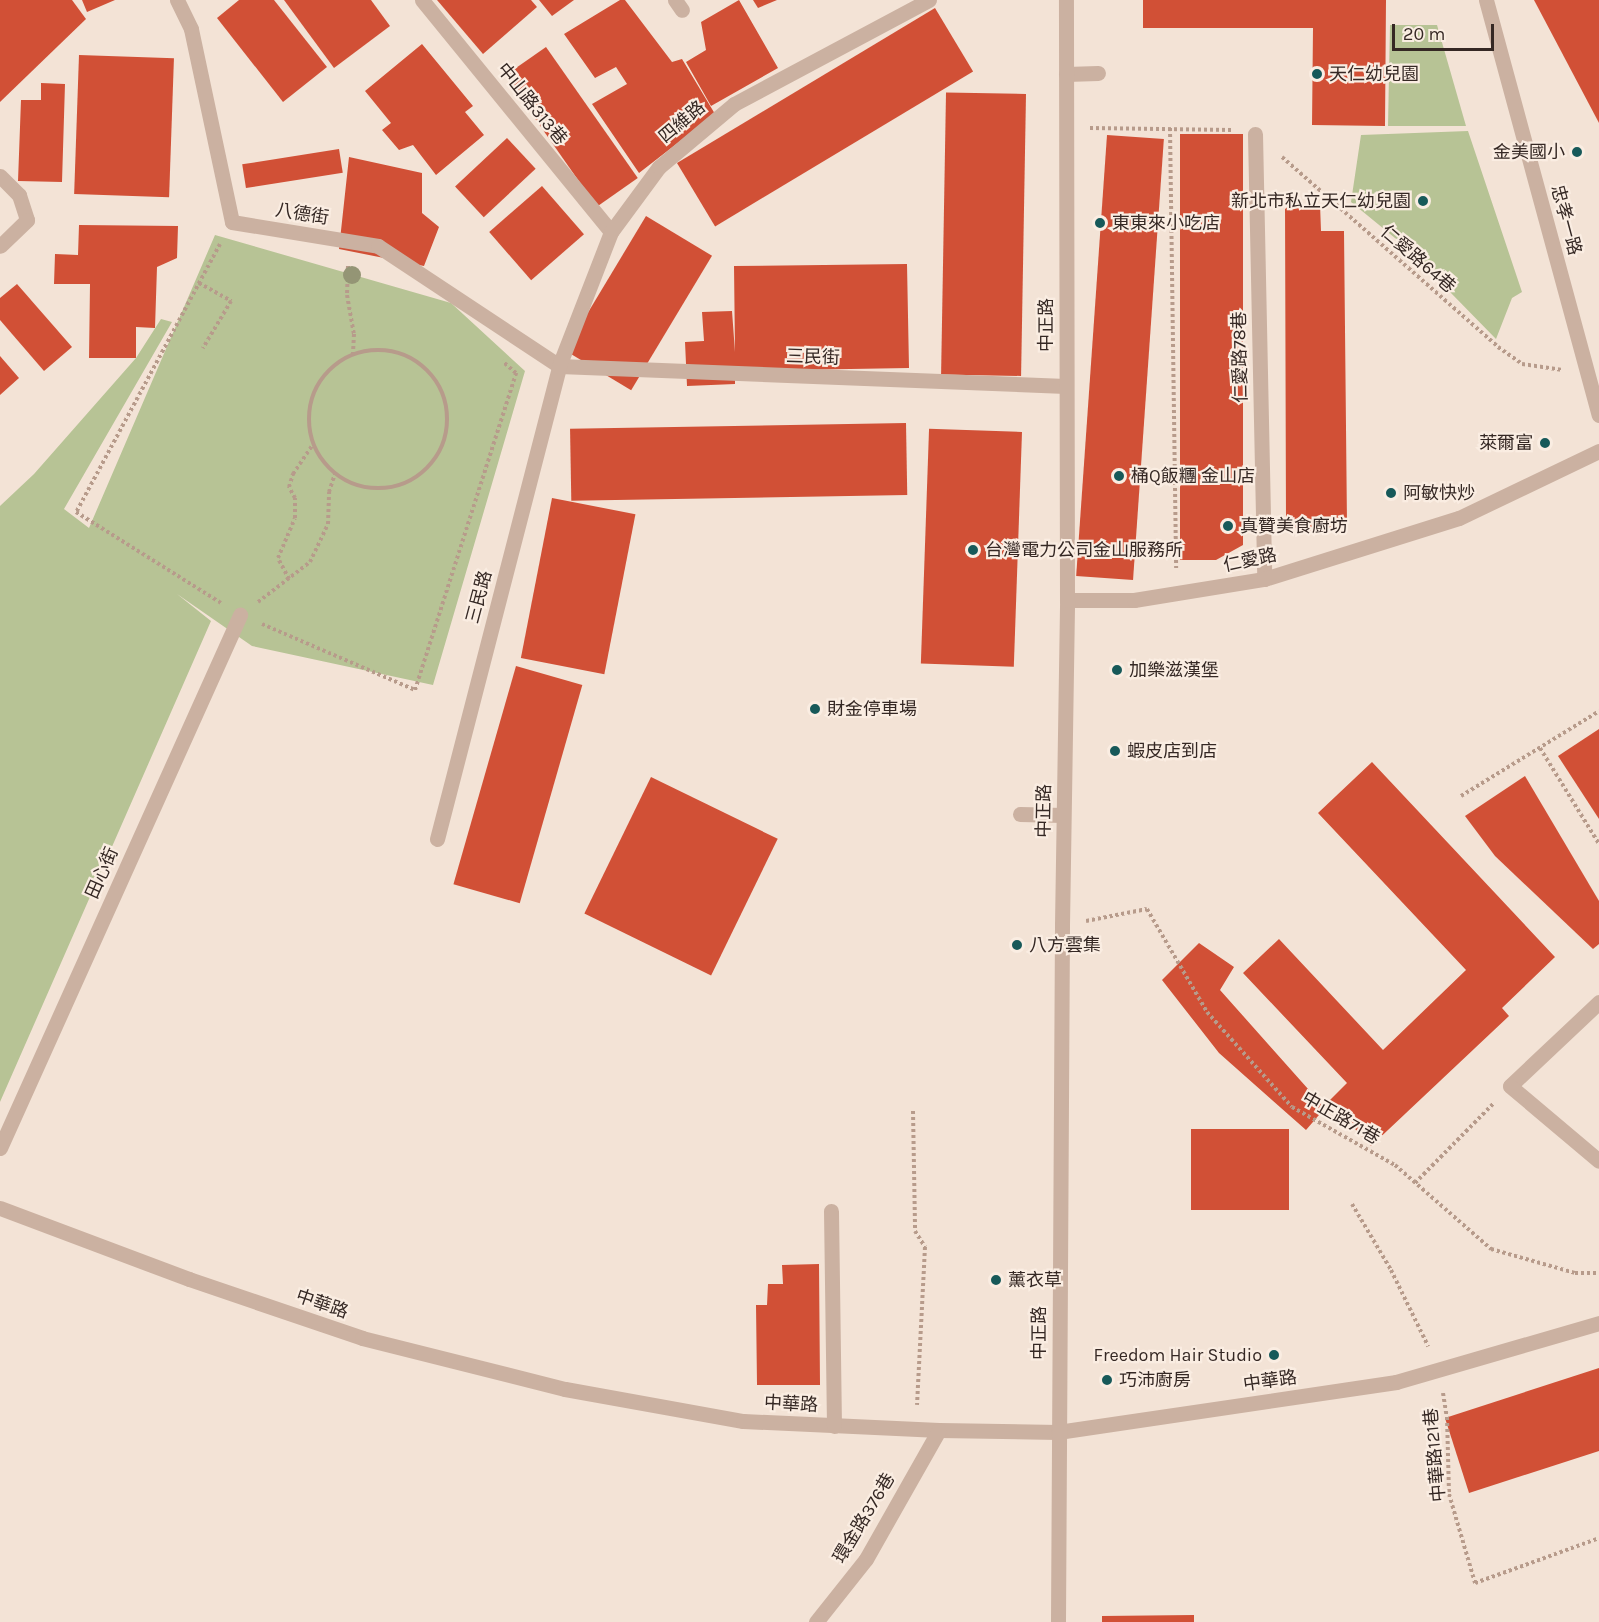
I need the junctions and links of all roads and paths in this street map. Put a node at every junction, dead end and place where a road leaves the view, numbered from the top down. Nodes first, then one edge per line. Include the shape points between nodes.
1 (177, 0) edge
2 (422, 0) edge
3 (929, 0) edge
4 (1066, 0) edge
5 (1486, 0) edge
6 (1098, 73) dead end
7 (1066, 74) junction
8 (1066, 128) junction
9 (1170, 128) junction
10 (1255, 134) junction
11 (0, 176) edge
12 (232, 222) junction
13 (611, 232) junction
14 (0, 246) edge
15 (359, 267) dead end
16 (199, 283) junction
17 (203, 348) dead end
18 (353, 354) junction
19 (500, 359) dead end
20 (559, 366) junction
21 (1587, 373) junction
22 (1066, 386) junction
23 (1599, 416) edge
24 (314, 443) junction
25 (1599, 451) edge
26 (335, 473) junction
27 (289, 579) junction
28 (1264, 579) junction
29 (1176, 593) junction
30 (1067, 600) junction
31 (240, 615) junction
32 (1599, 711) edge
33 (1540, 747) junction
34 (1461, 796) dead end
35 (1020, 814) dead end
36 (1064, 815) junction
37 (437, 838) dead end
38 (1599, 844) edge
39 (1062, 925) junction
40 (1599, 1002) edge
41 (1510, 1086) junction
42 (913, 1111) dead end
43 (0, 1148) edge
44 (1599, 1161) edge
45 (1415, 1183) junction
46 (1352, 1204) dead end
47 (0, 1208) edge
48 (831, 1211) dead end
49 (1599, 1273) edge
50 (1599, 1323) edge
51 (1440, 1370) junction
52 (834, 1426) junction
53 (915, 1429) junction
54 (939, 1430) junction
55 (1058, 1432) junction
56 (1599, 1538) edge
57 (816, 1622) edge
58 (1058, 1622) edge

1 - 12 street via 191,29
2 - 13 street, 中山路313巷
3 - 13 street, 四維路 via 734,104 659,167
4 - 7 street, 中正路
5 - 21 street, 忠孝一路
6 - 7 street
7 - 8 street, 中正路
8 - 9 path
8 - 22 street, 中正路
9 - 10 path via 1243,130
9 - 29 path
10 - 21 path, 仁愛路64巷 via 1498,347 1522,364
10 - 28 street, 仁愛路78巷
11 - 14 street via 19,195 27,220
12 - 16 path
12 - 20 street, 八德街 via 378,246
13 - 20 street, 四維路
15 - 18 path via 348,263
16 - 17 path via 231,301
16 - 31 path via 76,512
18 - 24 path via 332,367 317,386 310,408
18 - 26 path via 399,352 421,364 437,382 446,404 447,428 441,449 429,467 412,481 391,488 369,489
19 - 31 path via 516,374 416,690
20 - 22 street, 三民街
20 - 37 street, 三民路
21 - 23 street, 忠孝一路
22 - 30 street, 中正路
24 - 26 path via 316,452
24 - 27 path via 293,474 290,487 296,498 295,518 278,558
25 - 28 street, 仁愛路 via 1459,518
26 - 27 path via 329,492 328,524 310,562
27 - 31 path
28 - 29 street, 仁愛路
29 - 30 street, 仁愛路 via 1134,600
30 - 36 street, 中正路
31 - 43 street, 田心街
32 - 33 path
33 - 34 path
33 - 38 path
35 - 36 street
36 - 39 street, 中正路
39 - 45 path, 中正路71巷 via 1147,909 1207,1012 1292,1107 1395,1165
39 - 55 street, 中正路
40 - 41 street
41 - 44 street
41 - 45 path
42 - 53 path via 915,1231 925,1247
45 - 49 path, 中正路71巷 via 1491,1249 1575,1273
46 - 51 path via 1391,1270
47 - 52 street, 中華路 via 362,1338 576,1391 743,1421
48 - 52 street
50 - 51 street, 中華路
51 - 55 street, 中華路 via 1396,1382
51 - 56 path, 中華路121巷 via 1447,1417 1449,1494 1475,1583
52 - 53 street, 中華路
53 - 54 street, 中華路
54 - 55 street, 中華路
54 - 57 street, 環金路376巷 via 866,1560
55 - 58 street, 中正路

